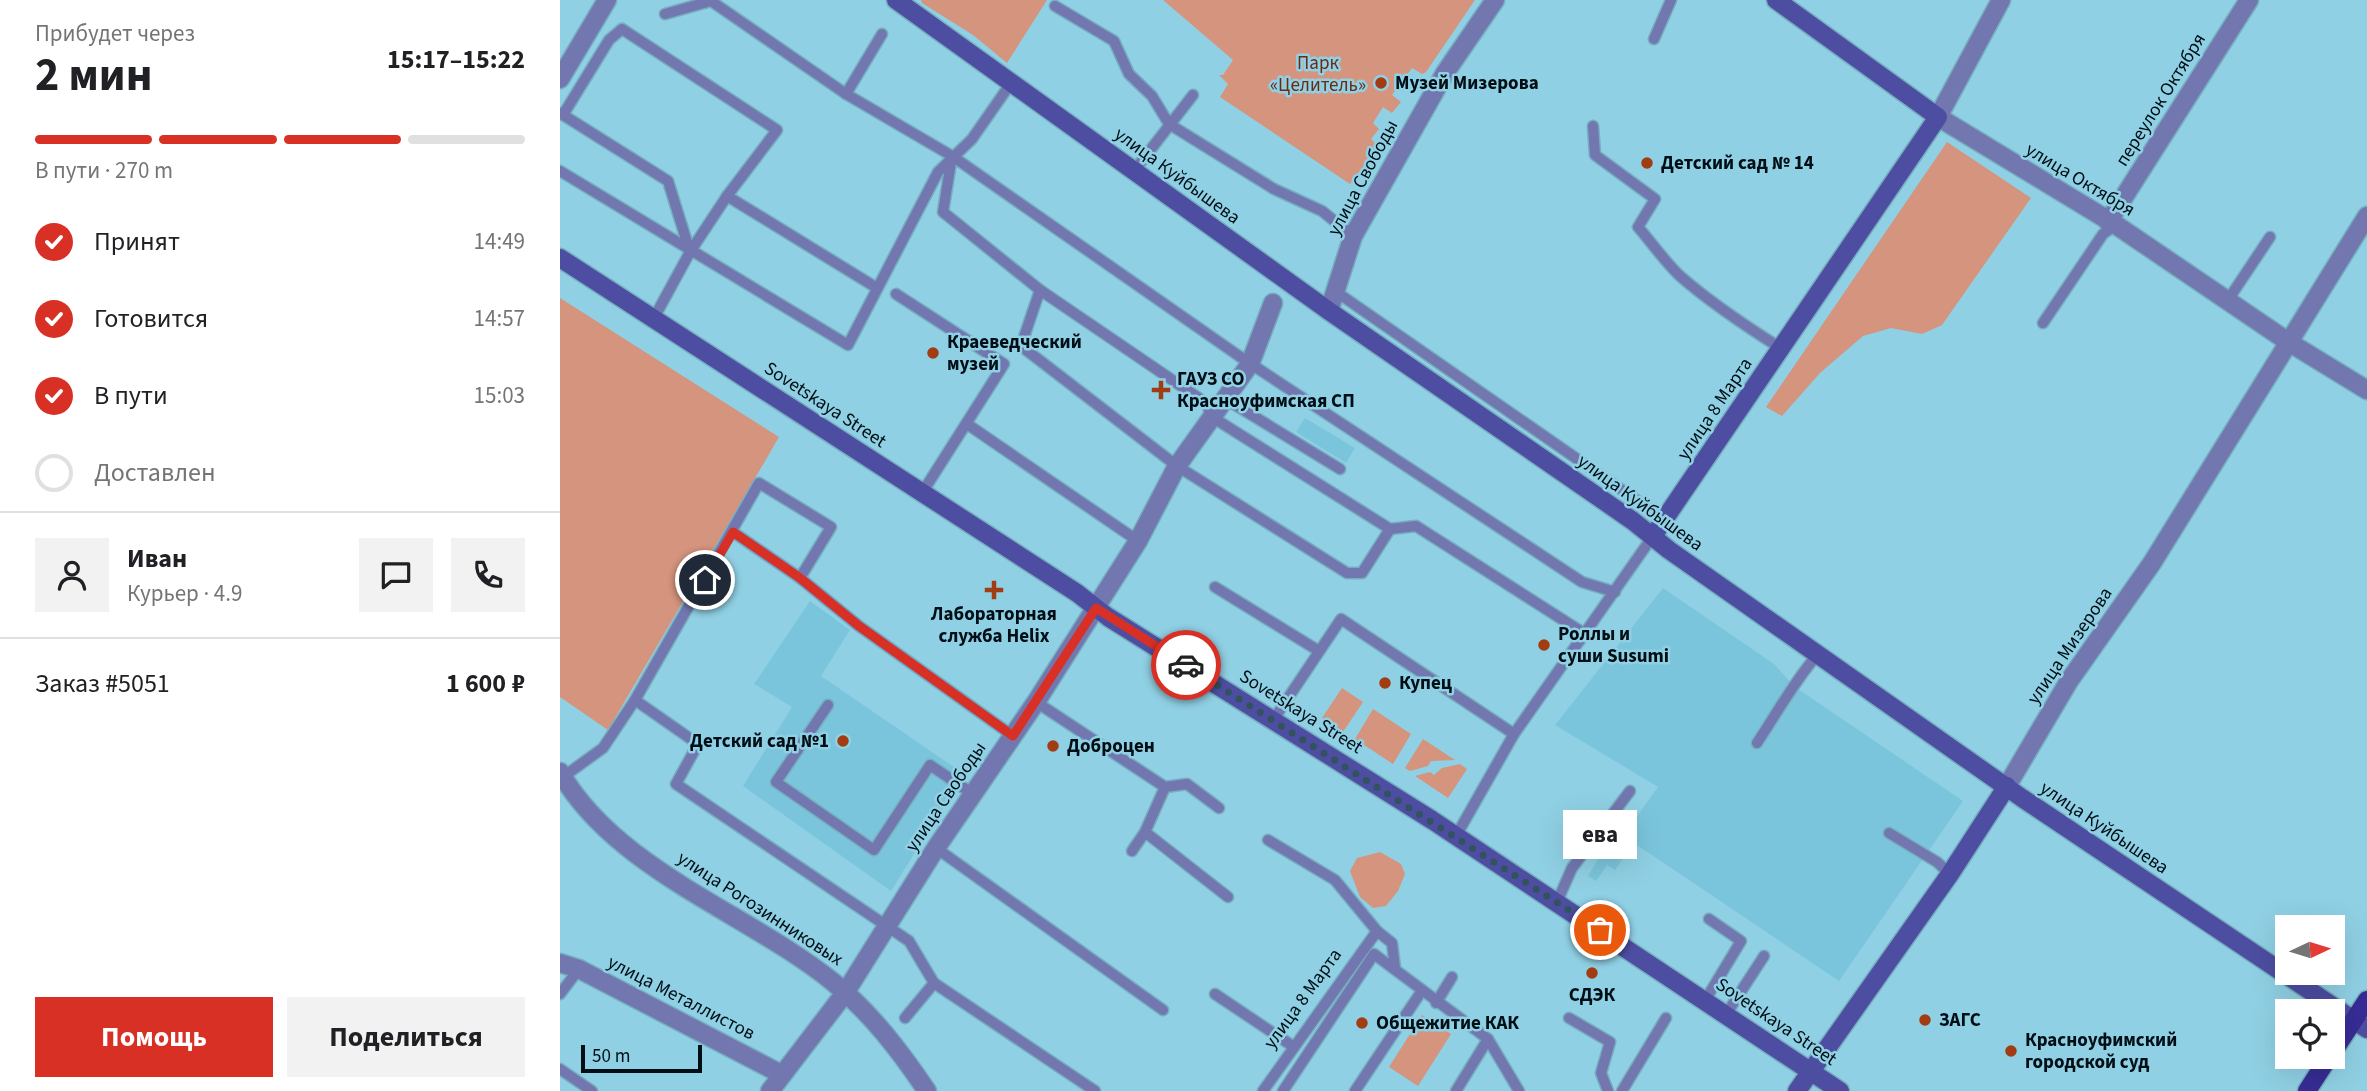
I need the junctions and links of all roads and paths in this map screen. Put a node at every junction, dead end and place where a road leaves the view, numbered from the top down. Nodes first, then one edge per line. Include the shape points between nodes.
1 (607, 0) edge
2 (896, 0) edge
3 (1495, 0) edge
4 (1671, 0) edge
5 (1776, 0) edge
6 (2001, 0) edge
7 (2249, 0) edge
8 (1055, 6) dead end
9 (665, 14) dead end
10 (882, 34) dead end
11 (1654, 39) dead end
12 (560, 79) edge
13 (1011, 83) junction
14 (846, 94) junction
15 (1193, 94) dead end
16 (562, 114) edge
17 (1938, 117) junction
18 (1169, 124) junction
19 (1593, 126) dead end
20 (951, 156) junction
21 (560, 171) edge
22 (1134, 171) junction
23 (727, 196) junction
24 (2367, 216) edge
25 (2112, 223) junction
26 (1353, 236) junction
27 (2270, 237) dead end
28 (690, 252) junction
29 (560, 258) edge
30 (877, 288) junction
31 (1040, 290) junction
32 (1335, 291) junction
33 (896, 294) dead end
34 (2228, 300) junction
35 (1273, 303) dead end
36 (1329, 311) junction
37 (654, 318) junction
38 (2043, 323) dead end
39 (2290, 343) junction
40 (1782, 349) junction
41 (1250, 364) junction
42 (2367, 390) edge
43 (1227, 400) junction
44 (1212, 417) junction
45 (967, 424) junction
46 (1177, 466) junction
47 (1340, 469) dead end
48 (922, 494) junction
49 (1665, 520) junction
50 (1390, 529) junction
51 (733, 532) junction
52 (1653, 536) junction
53 (1138, 541) junction
54 (800, 578) junction
55 (1215, 587) dead end
56 (1615, 592) junction
57 (1096, 608) junction
58 (1585, 634) junction
59 (1319, 651) junction
60 (1818, 654) junction
61 (635, 700) junction
62 (1036, 702) junction
63 (828, 705) dead end
64 (1274, 719) junction
65 (1514, 734) junction
66 (1013, 736) junction
67 (1756, 743) dead end
68 (561, 776) edge
69 (2007, 786) junction
70 (1165, 787) junction
71 (1630, 791) dead end
72 (973, 794) junction
73 (1219, 808) dead end
74 (1145, 832) junction
75 (1889, 833) dead end
76 (1456, 836) junction
77 (1268, 840) dead end
78 (936, 848) junction
79 (1132, 851) dead end
80 (1950, 874) junction
81 (1228, 897) dead end
82 (1557, 902) junction
83 (1709, 919) dead end
84 (887, 926) junction
85 (1377, 931) junction
86 (1764, 956) dead end
87 (560, 964) edge
88 (1395, 968) junction
89 (579, 969) junction
90 (1452, 977) dead end
91 (934, 983) junction
92 (845, 992) junction
93 (1421, 992) junction
94 (560, 994) edge
95 (1215, 994) dead end
96 (1706, 999) junction
97 (2367, 1000) edge
98 (1436, 1003) junction
99 (1163, 1010) dead end
100 (1727, 1013) junction
101 (905, 1018) dead end
102 (1569, 1018) dead end
103 (1666, 1018) dead end
104 (2361, 1024) edge
105 (1488, 1039) junction
106 (2345, 1040) edge
107 (1294, 1047) junction
108 (560, 1069) edge
109 (2321, 1069) edge
110 (1810, 1073) junction
111 (781, 1074) junction
112 (592, 1091) edge
113 (770, 1091) edge
114 (927, 1091) edge
115 (1095, 1091) edge
116 (1263, 1091) edge
117 (1283, 1091) edge
118 (1356, 1091) edge
119 (1456, 1091) edge
120 (1519, 1091) edge
121 (1608, 1091) edge
122 (1622, 1091) edge
123 (1797, 1091) edge
124 (1840, 1091) edge
125 (2307, 1091) edge

1 - 12 street
2 - 13 main road, улица Куйбышева
3 - 26 street, улица Свободы via 1445,73
4 - 11 lane
5 - 17 main road, улица Октября
6 - 17 street, улица 8 Марта
7 - 25 street, переулок Октября
8 - 18 lane via 1114,41 1129,74 1152,96
9 - 14 lane via 711,1
10 - 14 lane
13 - 20 lane via 972,139
13 - 22 main road, улица Куйбышева
14 - 20 lane
15 - 18 lane
16 - 23 lane via 614,34 626,30 777,130
16 - 28 lane via 668,181
17 - 25 street, улица Октября
17 - 40 main road, улица 8 Марта
18 - 22 lane
18 - 26 lane via 1275,189 1322,211
19 - 40 lane via 1595,155 1655,199 1638,227 1678,275
20 - 30 lane via 938,172
20 - 31 lane via 943,212
20 - 41 lane
21 - 28 lane
22 - 36 main road, улица Куйбышева
23 - 28 lane
23 - 30 lane
24 - 39 street, улица Мизерова
25 - 34 street, улица Октября
25 - 38 lane
26 - 32 street, улица Свободы
27 - 34 lane
28 - 30 lane via 848,345
28 - 37 lane
29 - 37 main road, Sovetskaya Street
31 - 44 lane via 1206,403
31 - 46 lane via 1021,346
32 - 36 street, улица Свободы
32 - 49 lane
33 - 45 lane via 1004,364
34 - 39 street, улица Октября
35 - 41 street, улица Свободы
36 - 52 main road, улица Куйбышева
37 - 48 main road, Sovetskaya Street
39 - 42 street, улица Октября
39 - 69 street, улица Мизерова via 2152,563 2069,681
40 - 49 main road, улица 8 Марта
41 - 43 street, улица Свободы
41 - 56 lane via 1582,582
43 - 44 street, улица Свободы
43 - 47 lane
44 - 46 street, улица Свободы
44 - 50 lane
45 - 48 lane
45 - 53 lane
46 - 50 lane via 1347,573 1362,573
46 - 53 street, улица Свободы
48 - 57 main road, Sovetskaya Street
49 - 52 main road, улица 8 Марта
50 - 58 lane via 1416,526
51 - 54 lane
51 - 54 lane via 759,483 831,527
51 - 61 lane
52 - 56 lane, улица 8 Марта
52 - 60 main road, улица Куйбышева
53 - 57 street, улица Свободы
54 - 66 lane
55 - 59 lane
56 - 58 lane, улица 8 Марта
57 - 62 street, улица Свободы
57 - 64 main road, Sovetskaya Street
58 - 65 lane, улица 8 Марта
59 - 64 lane
59 - 65 lane via 1341,619
60 - 67 lane
60 - 69 main road, улица Куйбышева
61 - 68 lane via 603,748
61 - 84 lane via 698,744 676,784
62 - 66 street, улица Свободы
62 - 70 lane
63 - 72 lane via 776,782 874,850 930,765
64 - 76 main road, Sovetskaya Street
65 - 76 lane, улица 8 Марта
66 - 72 street, улица Свободы
68 - 92 street, улица Рогозинниковых via 593,817 643,858
69 - 80 main road, улица Мизерова
69 - 104 main road, улица Куйбышева
70 - 73 lane via 1187,784
70 - 74 lane
71 - 82 lane via 1572,868
72 - 78 street, улица Свободы
74 - 79 lane
74 - 81 lane
75 - 80 lane
76 - 82 main road, Sovetskaya Street
77 - 85 lane via 1335,880
78 - 84 street, улица Свободы
78 - 99 lane
80 - 110 main road, улица Мизерова
82 - 96 main road, Sovetskaya Street
83 - 96 lane via 1741,941
84 - 91 lane via 909,941
84 - 92 street, улица Свободы
85 - 88 lane via 1392,943
85 - 107 lane, улица 8 Марта
86 - 100 lane
87 - 89 street, улица Металлистов
88 - 93 lane
88 - 117 lane via 1374,954
89 - 94 lane
89 - 111 street, улица Металлистов
90 - 98 lane
91 - 101 lane
91 - 115 lane
92 - 111 street, улица Свободы
92 - 114 street, улица Рогозинниковых via 893,1042
93 - 98 lane
93 - 118 lane
95 - 107 lane
96 - 100 main road, Sovetskaya Street
97 - 104 main road
98 - 105 lane
100 - 110 main road, Sovetskaya Street
102 - 121 lane via 1610,1042 1601,1073
103 - 122 lane
104 - 106 main road
105 - 119 lane
105 - 120 lane
107 - 116 lane, улица 8 Марта
108 - 112 lane
109 - 125 main road
110 - 123 main road, улица Мизерова
110 - 124 main road, Sovetskaya Street
111 - 113 street, улица Свободы

